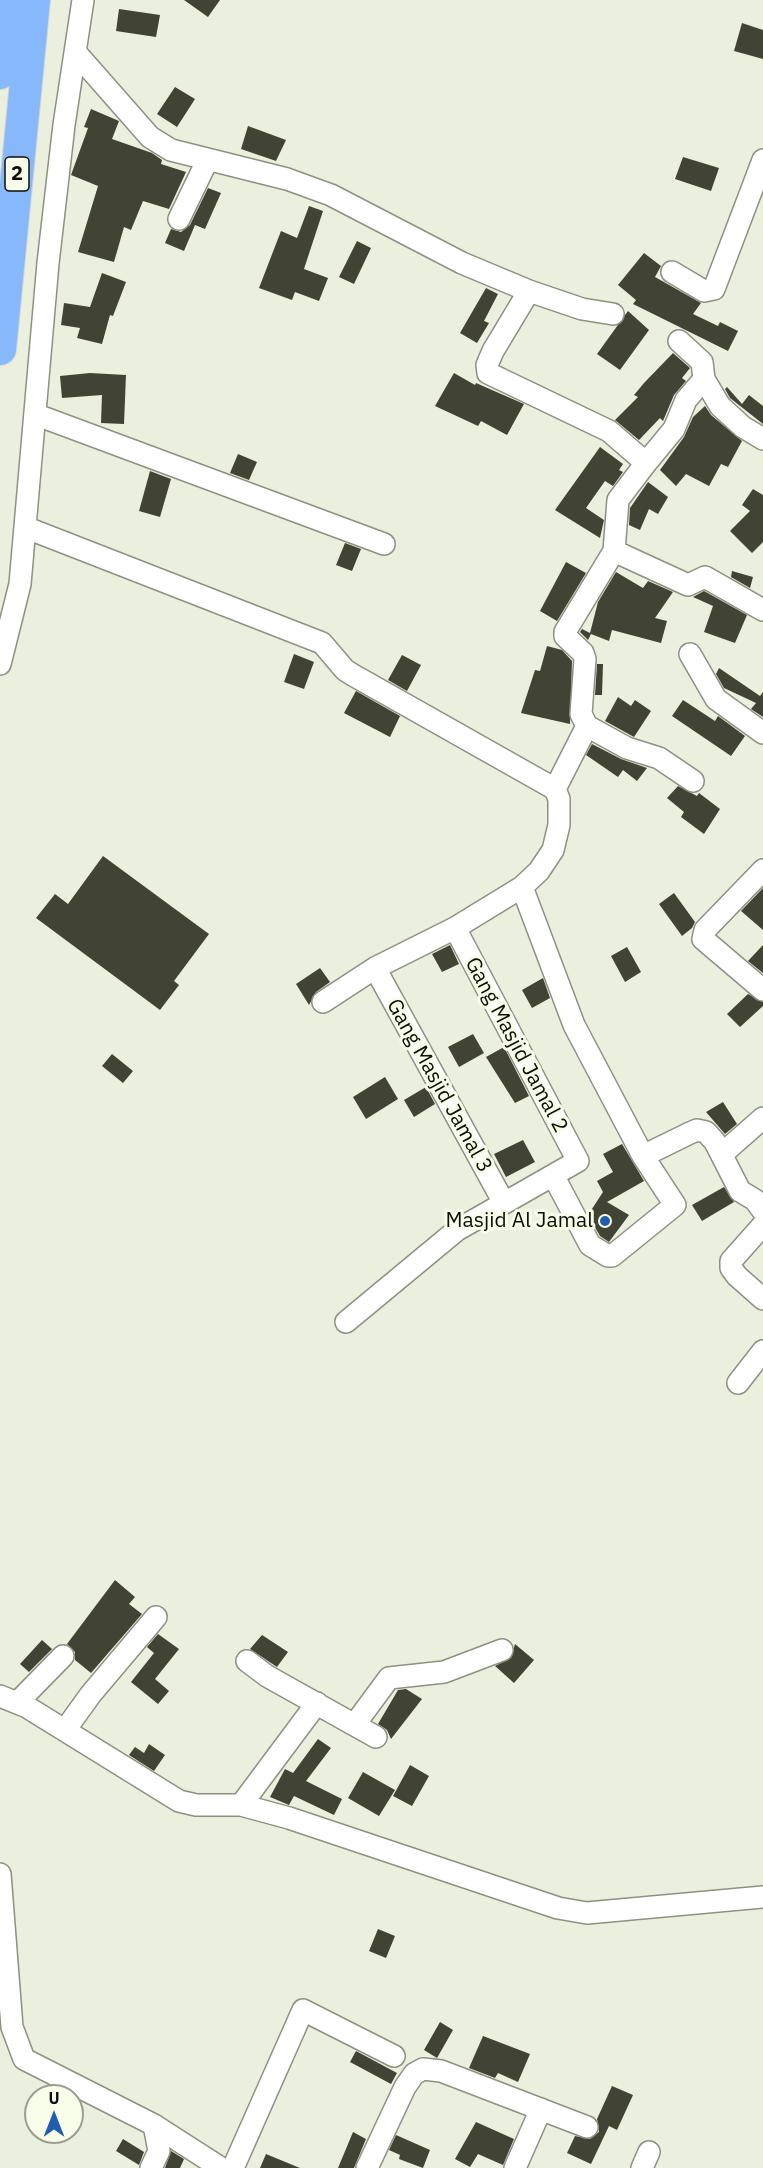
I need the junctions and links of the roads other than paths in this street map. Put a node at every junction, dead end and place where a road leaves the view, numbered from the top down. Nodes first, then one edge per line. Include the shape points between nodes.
1 (7, 0) edge
2 (34, 0) edge
3 (83, 0) edge
4 (77, 54) junction
5 (0, 72) edge
6 (763, 160) edge
7 (207, 161) junction
8 (179, 219) dead end
9 (672, 272) dead end
10 (529, 291) junction
11 (613, 314) dead end
12 (679, 341) dead end
13 (0, 349) edge
14 (704, 380) junction
15 (37, 415) junction
16 (763, 438) edge
17 (646, 463) junction
18 (27, 528) junction
19 (384, 544) dead end
20 (614, 551) junction
21 (763, 610) edge
22 (690, 654) dead end
23 (0, 664) edge
24 (587, 726) junction
25 (763, 733) edge
26 (693, 781) dead end
27 (555, 789) junction
28 (763, 870) edge
29 (522, 886) junction
30 (454, 928) junction
31 (375, 968) junction
32 (763, 990) edge
33 (323, 1002) dead end
34 (763, 1118) edge
35 (722, 1154) junction
36 (643, 1156) junction
37 (554, 1177) junction
38 (504, 1203) junction
39 (763, 1211) edge
40 (763, 1225) edge
41 (763, 1299) edge
42 (346, 1323) dead end
43 (763, 1351) edge
44 (738, 1383) dead end
45 (156, 1617) dead end
46 (502, 1650) dead end
47 (63, 1656) dead end
48 (247, 1661) dead end
49 (9, 1699) edge
50 (317, 1703) junction
51 (355, 1724) junction
52 (65, 1730) junction
53 (376, 1737) dead end
54 (241, 1805) junction
55 (0, 1883) edge
56 (763, 1897) edge
57 (394, 2056) dead end
58 (541, 2109) junction
59 (154, 2125) junction
60 (587, 2127) dead end
61 (151, 2168) edge
62 (221, 2168) edge
63 (233, 2168) edge
64 (367, 2168) edge
65 (515, 2168) edge

1 - 5 highway
2 - 13 highway, 2
3 - 4 street
4 - 7 street via 150,137 171,150
4 - 15 street via 64,125 48,263
6 - 9 street via 714,289 704,291
7 - 8 street
7 - 10 street via 287,179 331,195 462,263
10 - 11 street via 582,309
10 - 17 street via 493,351 488,373 609,431
12 - 14 street via 702,362
14 - 16 street via 720,406 743,427
14 - 17 street via 686,400 674,429
15 - 18 street
15 - 19 street
17 - 20 street via 618,500
18 - 23 street via 21,584
18 - 27 street via 322,643 353,675
20 - 21 street via 690,586 705,576
20 - 24 street via 565,632 585,659 581,714
22 - 25 street via 716,699
24 - 26 street via 627,748 659,758
24 - 27 street
27 - 29 street via 559,825 553,850 539,871
28 - 32 street via 705,930 704,939
29 - 30 street
29 - 36 street via 574,1025
30 - 31 street
30 - 37 street, Gang Masjid Jamal 2 via 578,1161
31 - 33 street
31 - 38 street, Gang Masjid Jamal 3
34 - 35 street
35 - 36 street via 706,1132 697,1130
35 - 39 street via 740,1191 755,1200
36 - 37 street via 675,1204 612,1256 603,1255 591,1245
37 - 38 street
38 - 42 street via 457,1230
40 - 41 street via 734,1256 731,1268
43 - 44 street
45 - 52 street via 90,1694
46 - 51 street via 444,1672 389,1678
47 - 49 street
48 - 50 street
49 - 52 street
50 - 51 street
50 - 54 street
51 - 53 street
52 - 54 street via 179,1801
54 - 56 street via 558,1908 587,1913
55 - 59 street via 12,2027 24,2059
57 - 63 street via 303,2010
58 - 60 street
58 - 64 street via 441,2071 423,2069 405,2087
58 - 65 street
59 - 61 street via 159,2151
59 - 62 street

